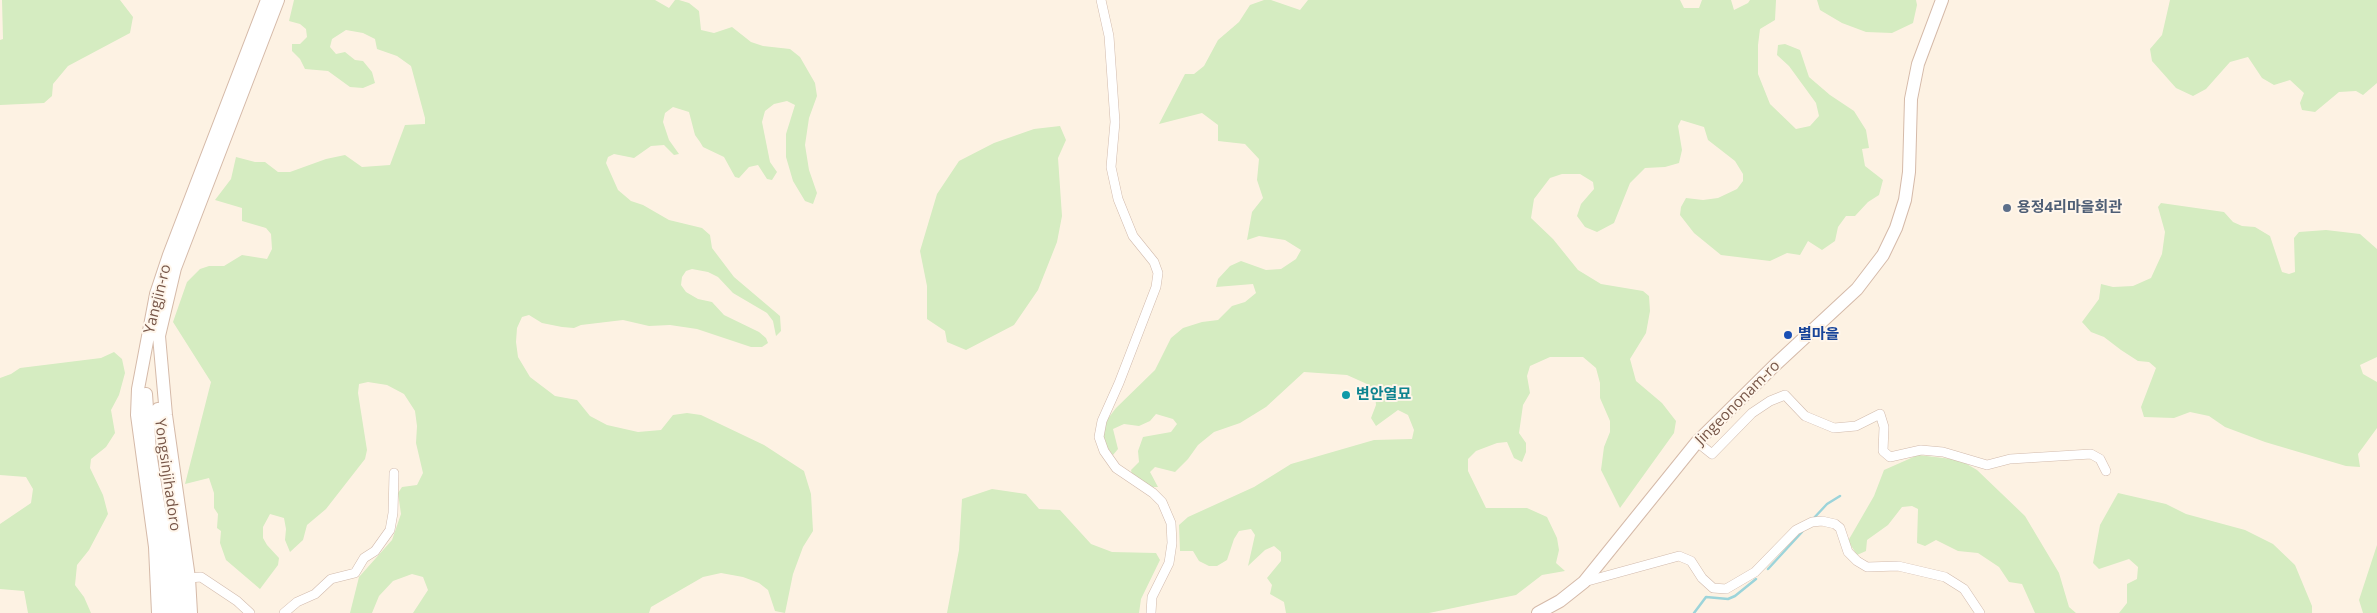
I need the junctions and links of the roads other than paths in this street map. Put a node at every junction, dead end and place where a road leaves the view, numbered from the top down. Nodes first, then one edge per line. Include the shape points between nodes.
1 (267, 0) edge
2 (278, 0) edge
3 (1101, 0) edge
4 (1942, 0) edge
5 (159, 336) junction
6 (146, 354) junction
7 (1697, 442) junction
8 (2106, 471) dead end
9 (394, 473) dead end
10 (189, 578) junction
11 (1584, 582) junction
12 (158, 613) edge
13 (170, 613) edge
14 (181, 613) edge
15 (191, 613) edge
16 (250, 613) edge
17 (284, 613) edge
18 (1151, 613) edge
19 (1538, 613) edge
20 (1980, 613) edge

1 - 6 main road, Yangjin-ro via 169,255 156,294
2 - 5 main road, Yangjin-ro via 175,268
3 - 18 street via 1109,36 1115,122 1111,167 1118,199 1133,236 1154,262 1158,273 1156,286 1102,421 1099,437 1104,452 1116,468 1162,502 1171,523 1169,563 1152,597
4 - 7 main road, Jingeononam-ro via 1918,64 1910,108 1905,200 1883,256 1857,289
5 - 10 main road, Yangjin-ro via 166,415
5 - 14 main road, Yongsinjihadoro via 159,427 178,559
6 - 12 main road, Yangjin-ro via 138,389 137,415 155,547
6 - 13 main road, Yongsinjihadoro via 146,416 167,560
7 - 8 street via 1712,454 1752,413 1785,394 1805,416 1834,428 1856,426 1880,414 1884,427 1882,451 1890,457 1908,451 1930,450 1987,465 2010,459 2090,454 2100,460
7 - 11 main road, Jingeononam-ro
9 - 17 street via 390,530 375,551 364,558 355,573 332,580
10 - 15 main road, Yangjin-ro
10 - 16 street via 201,577
11 - 19 main road, Jingeononam-ro
11 - 20 street via 1679,556 1691,561 1713,588 1726,589 1755,572 1796,530 1822,520 1840,528 1848,552 1867,567 1898,566 1945,577 1964,590

